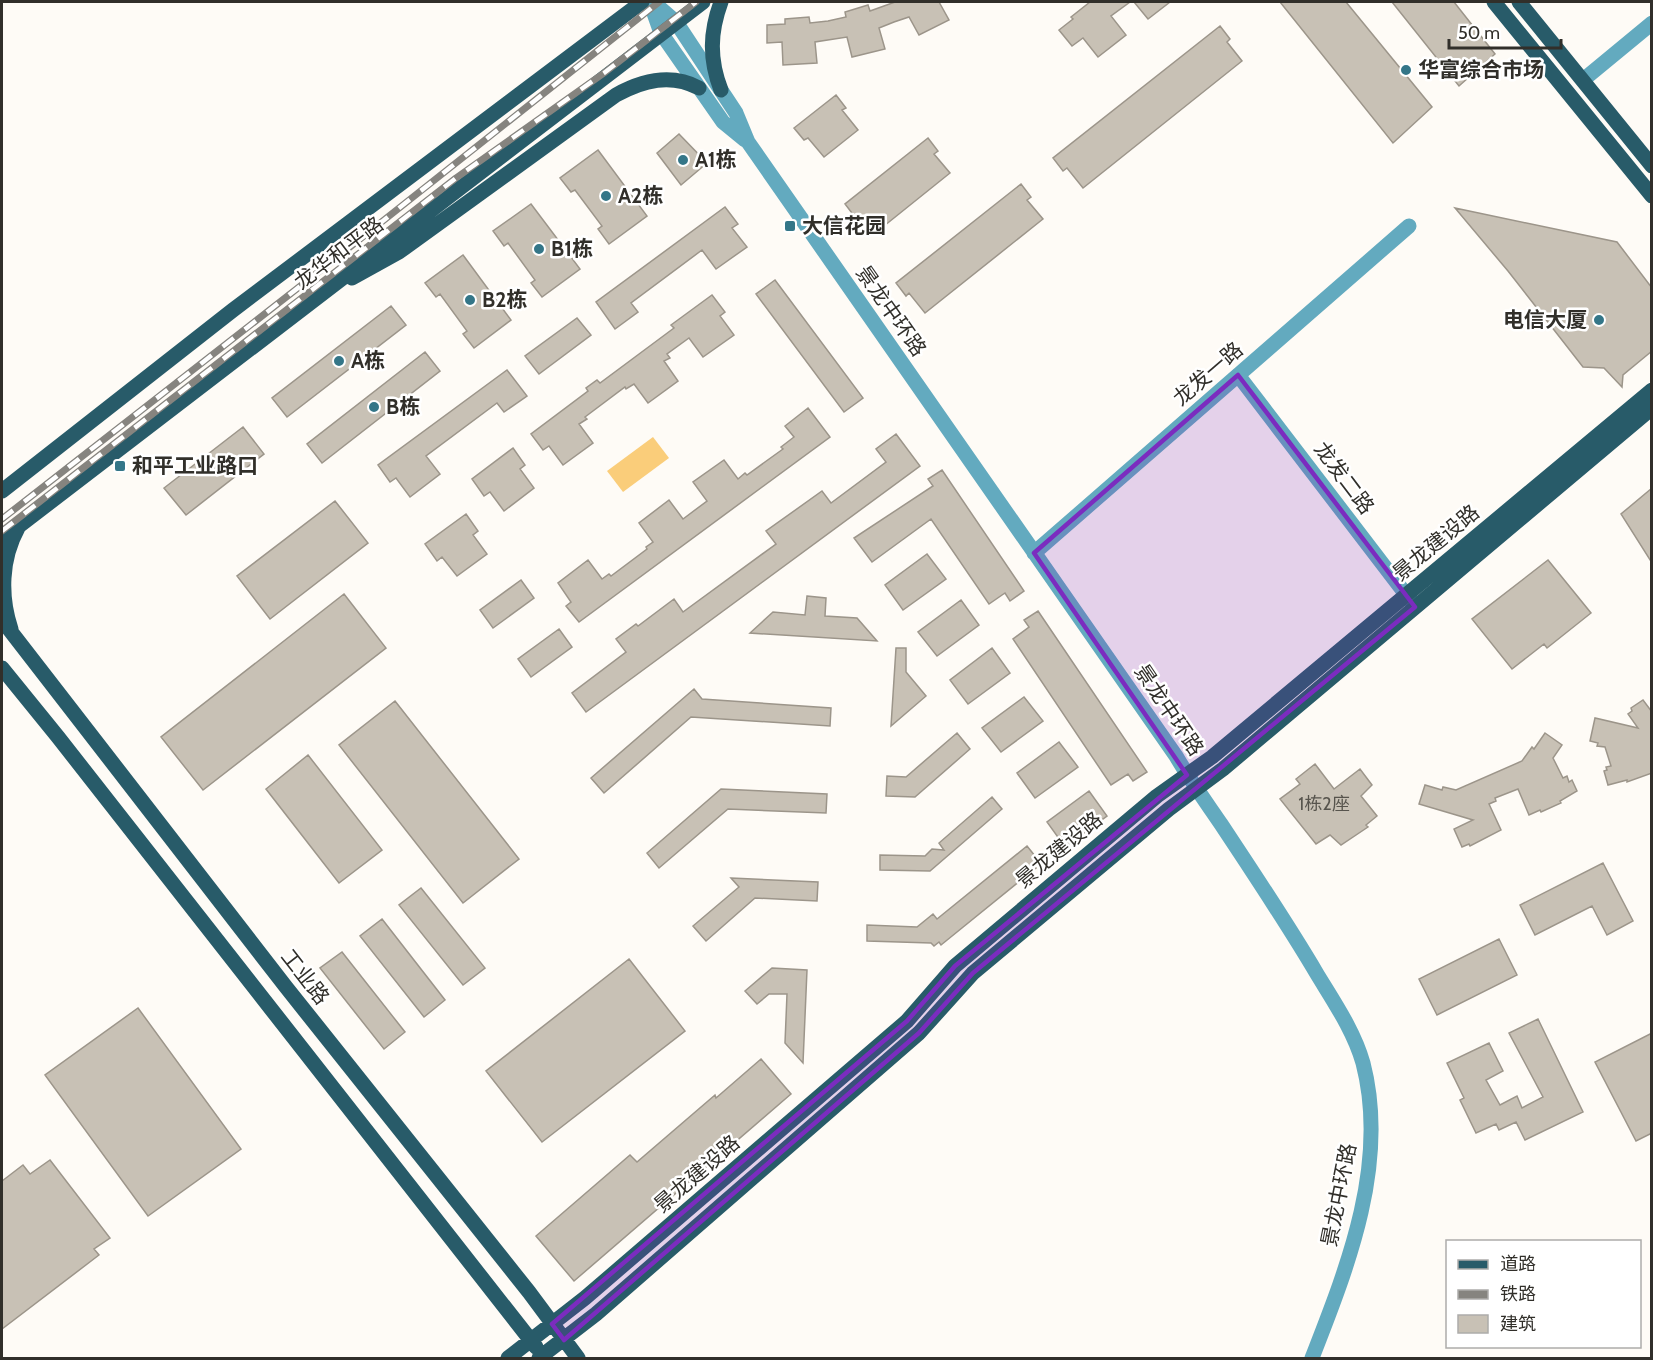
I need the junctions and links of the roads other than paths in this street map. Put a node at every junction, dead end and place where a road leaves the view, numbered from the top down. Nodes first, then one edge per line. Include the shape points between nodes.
1 (642, 2) edge
2 (652, 2) edge
3 (703, 2) edge
4 (721, 2) edge
5 (1494, 2) edge
6 (1519, 2) edge
7 (676, 22) junction
8 (1652, 23) edge
9 (662, 33) junction
10 (1583, 80) junction
11 (699, 88) junction
12 (721, 90) junction
13 (748, 142) junction
14 (1652, 166) edge
15 (1652, 196) edge
16 (1409, 226) dead end
17 (317, 296) junction
18 (1238, 375) junction
19 (1652, 390) edge
20 (1652, 408) edge
21 (30, 469) junction
22 (2, 479) edge
23 (2, 491) edge
24 (19, 527) junction
25 (2, 539) edge
26 (1034, 553) junction
27 (1411, 601) junction
28 (2, 620) edge
29 (14, 638) junction
30 (2, 668) edge
31 (1187, 775) junction
32 (1196, 789) junction
33 (552, 1324) junction
34 (564, 1340) junction
35 (531, 1341) junction
36 (542, 1358) edge
37 (508, 1359) edge
38 (578, 1359) edge
39 (1312, 1359) edge

1 - 21 main road, 龙华和平路 via 233,310
2 - 7 street, 景龙中环路
2 - 9 street, 景龙中环路
3 - 7 main road, 龙华和平路
4 - 12 main road via 711,55
5 - 15 main road
6 - 10 main road
7 - 9 main road, 龙华和平路
7 - 12 street, 景龙中环路
8 - 10 street
9 - 11 street, 景龙中环路
9 - 17 main road, 龙华和平路
10 - 14 main road
11 - 13 street, 景龙中环路 via 723,122
11 - 17 main road via 690,82 662,79 616,94 399,252
12 - 13 street, 景龙中环路
13 - 26 street, 景龙中环路
16 - 18 street, 龙发一路
17 - 24 main road, 龙华和平路
18 - 26 street, 龙发一路
18 - 27 street, 龙发二路
19 - 27 main road, 景龙建设路
20 - 27 main road, 景龙建设路
21 - 22 main road
21 - 23 main road, 龙华和平路
24 - 25 main road, 龙华和平路
24 - 29 main road via 5,560 3,584 4,604
26 - 31 street, 景龙中环路
27 - 31 main road, 景龙建设路
27 - 32 main road, 景龙建设路
28 - 29 main road, 工业路
29 - 33 main road, 工业路
30 - 35 main road
31 - 32 street, 景龙中环路
31 - 33 main road, 景龙建设路 via 955,966 907,1021
32 - 34 main road, 景龙建设路 via 973,974 919,1033
32 - 39 street, 景龙中环路 via 1342,1014 1362,1061 1368,1089 1371,1138 1365,1186 1347,1265
33 - 34 main road, 工业路
33 - 35 main road, 景龙建设路
34 - 36 main road, 景龙建设路
34 - 38 main road, 工业路
35 - 36 main road
35 - 37 main road, 景龙建设路

